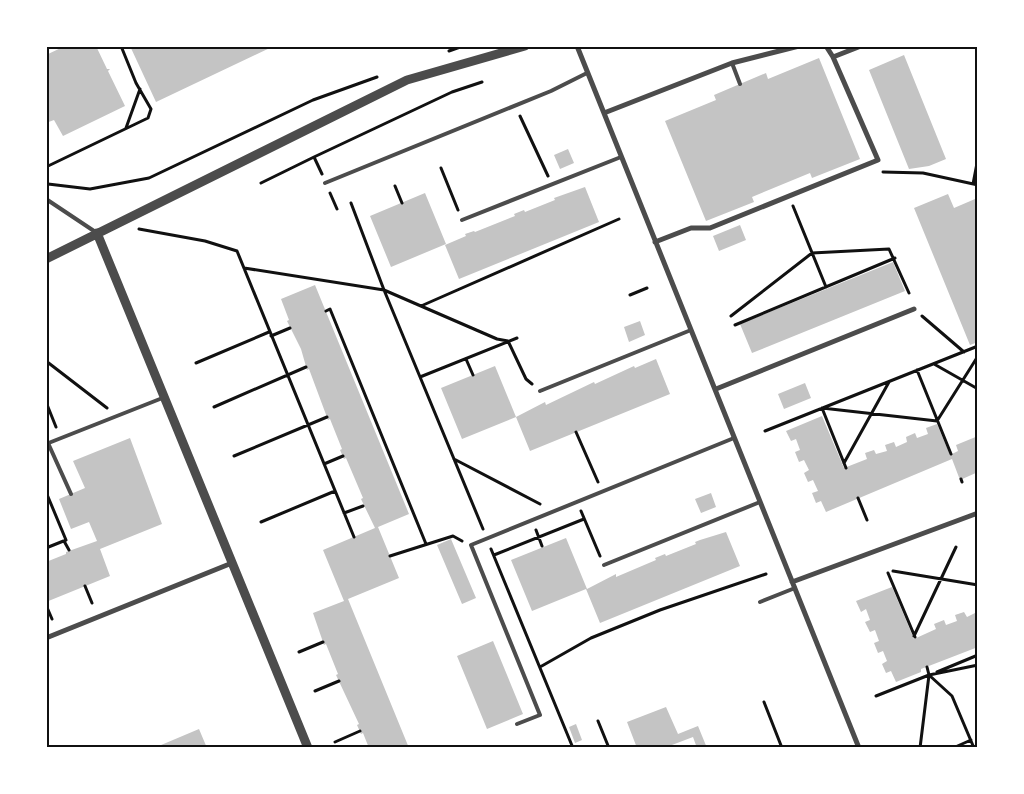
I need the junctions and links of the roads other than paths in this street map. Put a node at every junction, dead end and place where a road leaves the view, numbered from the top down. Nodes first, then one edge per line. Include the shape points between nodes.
1 (524, 46) edge
2 (577, 46) edge
3 (799, 46) edge
4 (826, 46) edge
5 (861, 46) edge
6 (833, 57) junction
7 (732, 63) junction
8 (588, 73) junction
9 (740, 84) dead end
10 (604, 113) junction
11 (621, 157) junction
12 (326, 183) road end
13 (46, 199) edge
14 (462, 220) road end
15 (98, 233) junction
16 (656, 242) junction
17 (46, 259) edge
18 (914, 309) road end
19 (691, 330) junction
20 (716, 389) junction
21 (540, 391) road end
22 (165, 397) junction
23 (734, 438) junction
24 (47, 444) edge
25 (71, 494) dead end
26 (760, 502) junction
27 (978, 513) edge
28 (232, 563) junction
29 (604, 565) road end
30 (792, 582) junction
31 (795, 588) junction
32 (760, 602) dead end
33 (46, 638) edge
34 (517, 724) dead end
35 (308, 748) edge
36 (859, 748) edge

1 - 15 street via 407,80
2 - 8 street
3 - 7 street
4 - 6 street
5 - 6 street
6 - 16 street via 878,160 710,228 691,228
7 - 9 lane
7 - 10 street
8 - 10 street
8 - 12 lane
10 - 11 street
11 - 14 lane
11 - 16 street
13 - 15 lane
15 - 17 street
15 - 22 street
16 - 19 street
18 - 20 street
19 - 20 street
19 - 21 lane
20 - 23 street
22 - 24 lane
22 - 28 street
23 - 26 street
23 - 34 lane via 471,546 540,715
24 - 25 lane
26 - 29 lane
26 - 30 street
27 - 30 street
28 - 33 street
28 - 35 street
30 - 31 street
31 - 32 lane
31 - 36 street

